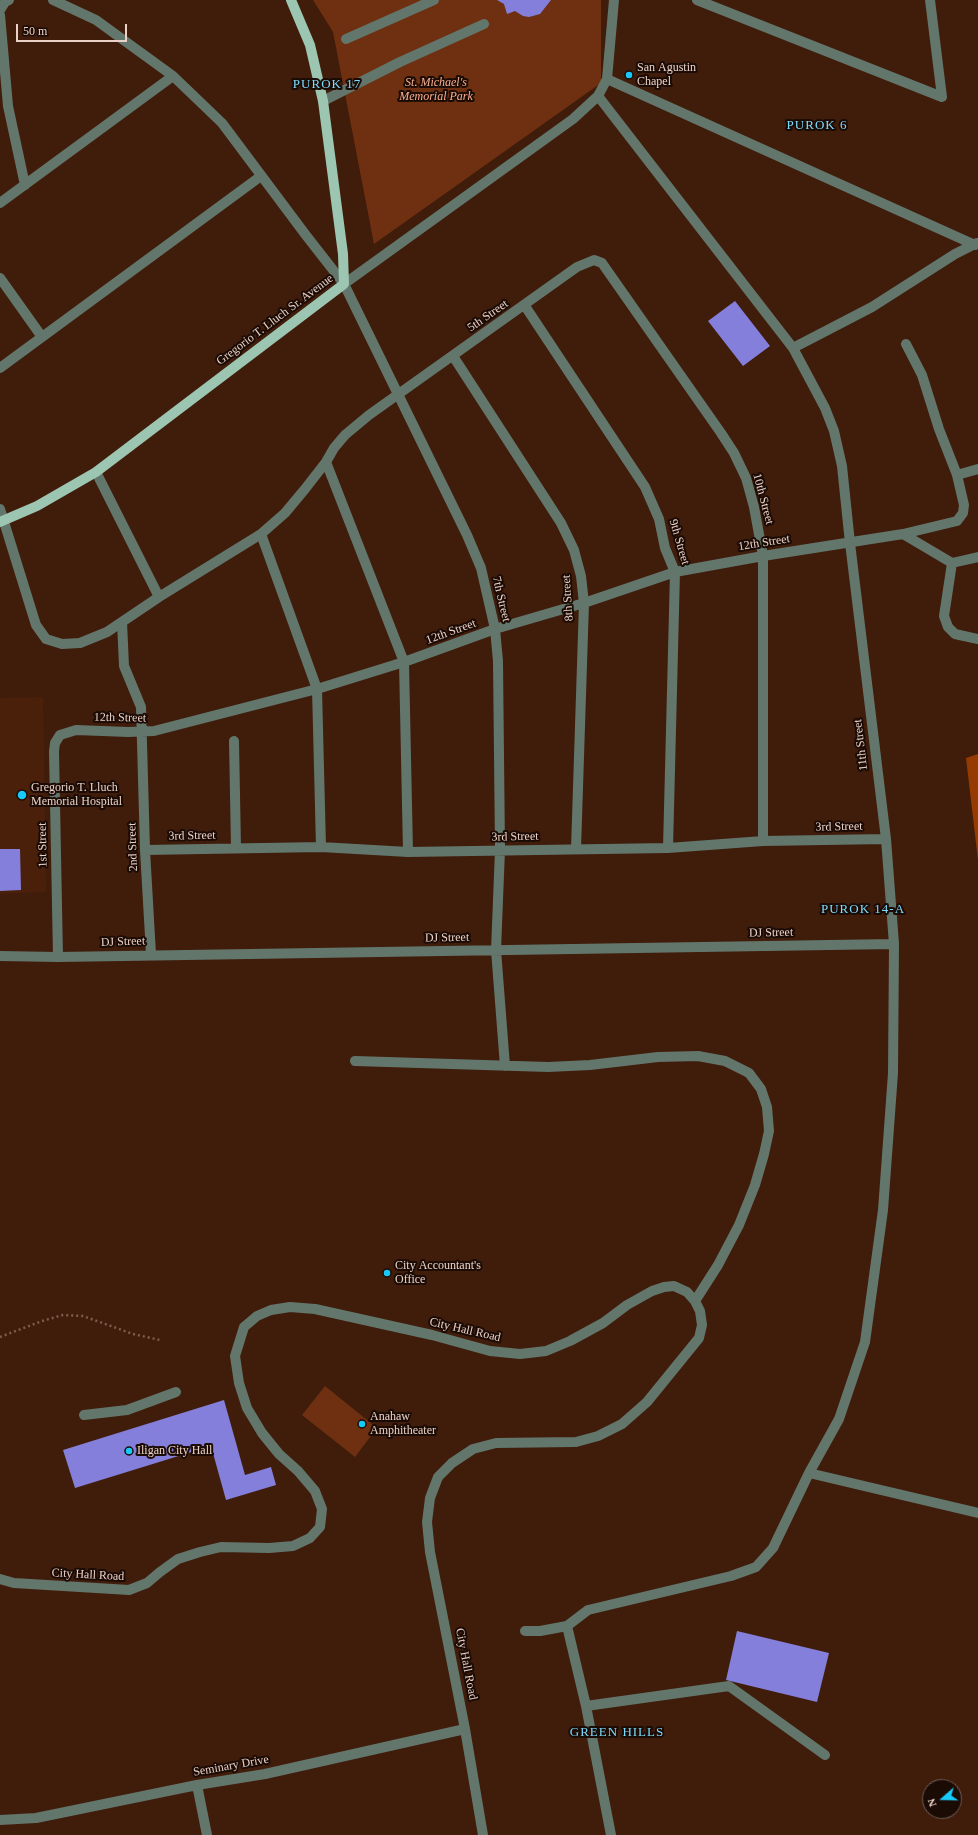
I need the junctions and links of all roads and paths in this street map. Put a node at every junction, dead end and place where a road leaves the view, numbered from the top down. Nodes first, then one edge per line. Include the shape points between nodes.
1 (9, 0) edge
2 (53, 0) edge
3 (291, 0) edge
4 (434, 0) edge
5 (614, 0) edge
6 (697, 0) edge
7 (930, 0) edge
8 (0, 10) edge
9 (0, 15) edge
10 (484, 24) dead end
11 (346, 39) dead end
12 (173, 76) junction
13 (607, 79) junction
14 (598, 96) junction
15 (323, 101) junction
16 (261, 176) junction
17 (25, 185) junction
18 (0, 203) edge
19 (976, 244) edge
20 (594, 260) joint
21 (0, 278) edge
22 (344, 284) junction
23 (525, 306) junction
24 (42, 337) junction
25 (906, 344) dead end
26 (793, 348) junction
27 (453, 356) junction
28 (0, 368) edge
29 (398, 394) junction
30 (326, 462) junction
31 (978, 469) edge
32 (96, 472) junction
33 (957, 475) junction
34 (0, 509) edge
35 (1, 522) edge
36 (261, 534) junction
37 (903, 534) junction
38 (850, 543) junction
39 (763, 556) junction
40 (978, 557) edge
41 (952, 563) junction
42 (675, 572) junction
43 (159, 597) junction
44 (584, 603) junction
45 (122, 622) junction
46 (495, 630) junction
47 (978, 639) edge
48 (404, 662) junction
49 (317, 689) junction
50 (142, 732) junction
51 (60, 735) joint
52 (234, 741) dead end
53 (886, 839) junction
54 (763, 841) junction
55 (321, 847) junction
56 (236, 848) junction
57 (668, 848) junction
58 (576, 849) junction
59 (145, 850) junction
60 (500, 850) junction
61 (408, 852) junction
62 (894, 944) junction
63 (496, 950) junction
64 (151, 954) junction
65 (0, 956) edge
66 (58, 957) junction
67 (355, 1061) dead end
68 (505, 1066) junction
69 (695, 1301) junction
70 (0, 1337) edge
71 (160, 1340) dead end
72 (176, 1392) dead end
73 (84, 1415) dead end
74 (810, 1473) junction
75 (978, 1513) edge
76 (0, 1579) edge
77 (567, 1626) junction
78 (525, 1631) dead end
79 (586, 1706) junction
80 (465, 1729) junction
81 (825, 1755) dead end
82 (197, 1785) junction
83 (0, 1820) edge
84 (207, 1835) edge
85 (484, 1835) edge
86 (611, 1835) edge

1 - 8 street
2 - 12 street, 7th Street via 96,20
3 - 15 main road, Gregorio T. Lluch Sr. Avenue via 310,45
4 - 11 street
5 - 13 street
6 - 7 street via 942,97
9 - 17 street via 8,106
10 - 15 street
12 - 16 street, 7th Street via 222,123
12 - 17 street
13 - 14 street
13 - 19 street
14 - 22 street via 573,119
14 - 26 street, 11th Street
15 - 22 main road, Gregorio T. Lluch Sr. Avenue via 343,254
16 - 22 street, 7th Street
16 - 24 street
17 - 18 street
19 - 26 street via 955,254 872,307
20 - 23 street, 5th Street via 586,262
20 - 39 street, 10th Street via 602,263 609,271 734,453 746,478
21 - 24 street
22 - 29 street, 7th Street
22 - 32 main road, Gregorio T. Lluch Sr. Avenue
23 - 27 street, 5th Street
23 - 42 street, 9th Street via 645,486 659,519 665,548
24 - 28 street
25 - 33 street via 922,375
26 - 38 street, 11th Street via 825,408 834,431 842,466
27 - 29 street, 5th Street
27 - 44 street, 8th Street via 561,523 574,550 581,576
29 - 30 street, 5th Street via 345,435
29 - 46 street, 7th Street via 481,568
30 - 36 street, 5th Street via 285,513
30 - 48 street
31 - 33 street
32 - 35 main road, Gregorio T. Lluch Sr. Avenue via 37,506
32 - 43 street
33 - 37 street, 12th Street via 964,505 963,513 957,521
34 - 35 street, 5th Street
35 - 45 street, 5th Street via 36,625 46,639 62,644 80,643 107,632
36 - 43 street, 5th Street
36 - 49 street
37 - 38 street, 12th Street
37 - 41 street
38 - 39 street, 12th Street
38 - 53 street, 11th Street
39 - 42 street, 12th Street
39 - 54 street, 10th Street
40 - 41 street
41 - 47 street via 944,616 948,627 956,634
42 - 44 street, 12th Street
42 - 57 street, 9th Street
43 - 45 street, 5th Street
44 - 46 street, 12th Street
44 - 58 street, 8th Street
45 - 50 street, 2nd Street via 124,666 141,708
46 - 48 street, 12th Street
46 - 60 street, 7th Street via 498,661
48 - 49 street, 12th Street
48 - 61 street
49 - 50 street, 12th Street
49 - 55 street
50 - 51 street, 12th Street via 76,730
50 - 59 street, 2nd Street
51 - 66 street, 1st Street via 54,751
52 - 56 street
53 - 54 street, 3rd Street
53 - 62 street, 11th Street
54 - 57 street, 3rd Street
55 - 56 street, 3rd Street
55 - 61 street, 3rd Street
56 - 59 street, 3rd Street
57 - 58 street, 3rd Street
58 - 60 street, 3rd Street
59 - 64 street, 2nd Street
60 - 61 street, 3rd Street
60 - 63 street, 7th Street
62 - 63 street, DJ Street
62 - 74 street, 11th Street via 893,1073 883,1210 865,1342 839,1419
63 - 64 street, DJ Street
63 - 68 street, 7th Street
64 - 66 street, DJ Street
65 - 66 street, DJ Street
67 - 68 street
68 - 69 street via 590,1065 658,1057 698,1056 725,1061 749,1073 761,1089 767,1107 769,1130 764,1154 739,1225 718,1266
69 - 76 street, City Hall Road via 687,1292 674,1286 664,1287 627,1305 570,1342 546,1351 520,1354 490,1351 432,1335 315,1309 290,1307 271,1310 257,1316 244,1327 235,1356 239,1383 247,1408 262,1433 315,1491 322,1509 320,1527 310,1538 293,1546 221,1547 200,1552 178,1560 147,1583 129,1590 14,1583
69 - 80 street, City Hall Road via 702,1325 699,1338 647,1402 622,1424 598,1436 576,1442 496,1443 473,1449 438,1476 430,1498 427,1522
70 - 71 path via 63,1315 83,1316 133,1334
72 - 73 street via 127,1410
74 - 75 street
74 - 77 street, 11th Street via 773,1548 756,1567 731,1576 588,1610
77 - 78 street
77 - 79 street
79 - 81 street via 729,1686
79 - 86 street
80 - 82 street, Seminary Drive via 265,1774
80 - 85 street, City Hall Road
82 - 83 street, Seminary Drive via 36,1818
82 - 84 street

